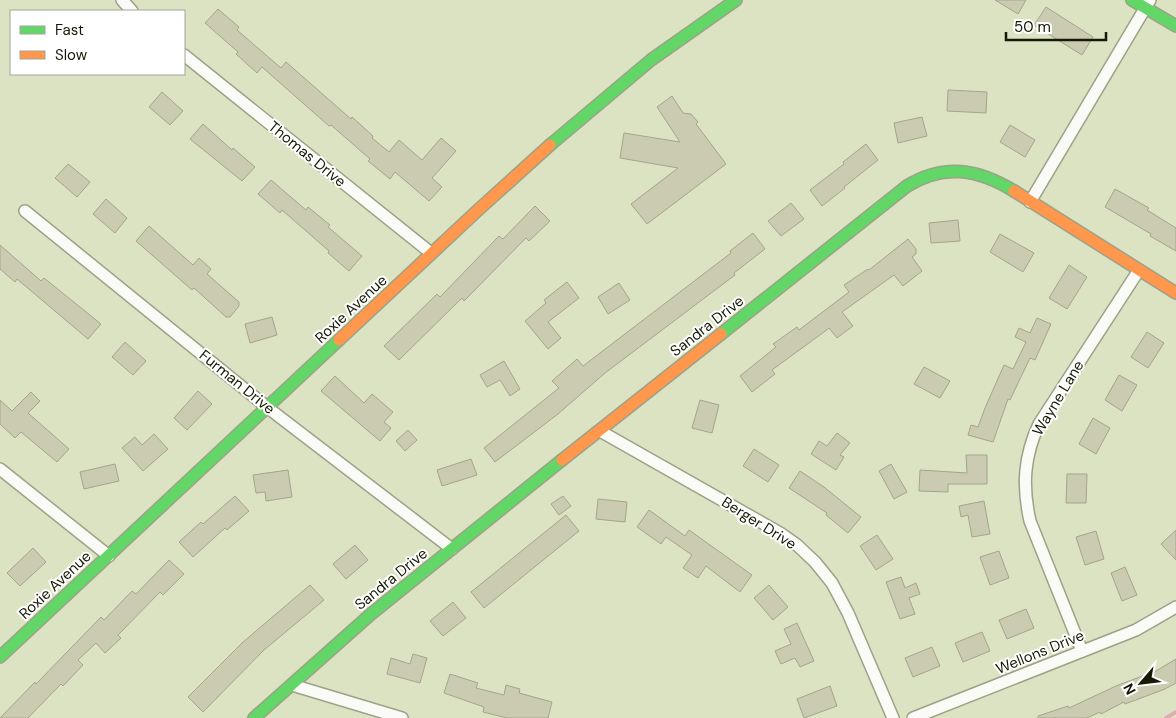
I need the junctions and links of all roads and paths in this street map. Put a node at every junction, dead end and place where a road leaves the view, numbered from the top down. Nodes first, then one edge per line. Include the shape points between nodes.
1 (122, 0) edge
2 (736, 0) edge
3 (1132, 0) edge
4 (1148, 4) edge
5 (131, 10) edge
6 (1176, 26) edge
7 (185, 55) edge
8 (1030, 202) junction
9 (25, 211) dead end
10 (431, 253) junction
11 (1139, 270) junction
12 (1176, 293) edge
13 (268, 408) junction
14 (600, 431) junction
15 (0, 469) edge
16 (452, 549) junction
17 (109, 556) junction
18 (1176, 607) edge
19 (1082, 651) junction
20 (0, 657) edge
21 (292, 685) junction
22 (254, 718) edge
23 (402, 718) edge
24 (893, 718) edge
25 (913, 718) edge

1 - 5 street
2 - 10 street, Roxie Avenue via 639,69
3 - 4 street
4 - 6 street
4 - 8 street
7 - 10 street, Thomas Drive
8 - 11 street, Sandra Drive
8 - 14 street, Sandra Drive via 1004,185 973,173 937,172 920,178
9 - 13 street, Furman Drive
10 - 13 street, Roxie Avenue
11 - 12 street, Sandra Drive
11 - 19 street, Wayne Lane via 1039,424 1027,458 1025,500 1030,521
13 - 16 street, Furman Drive
13 - 17 street, Roxie Avenue
14 - 16 street, Sandra Drive
14 - 24 street, Berger Drive via 780,532 815,562 832,583 848,612
15 - 17 street
16 - 21 street, Sandra Drive via 371,614
17 - 20 street, Roxie Avenue
18 - 19 street, Wellons Drive via 1136,630
19 - 25 street, Wellons Drive
21 - 22 street
21 - 23 street

